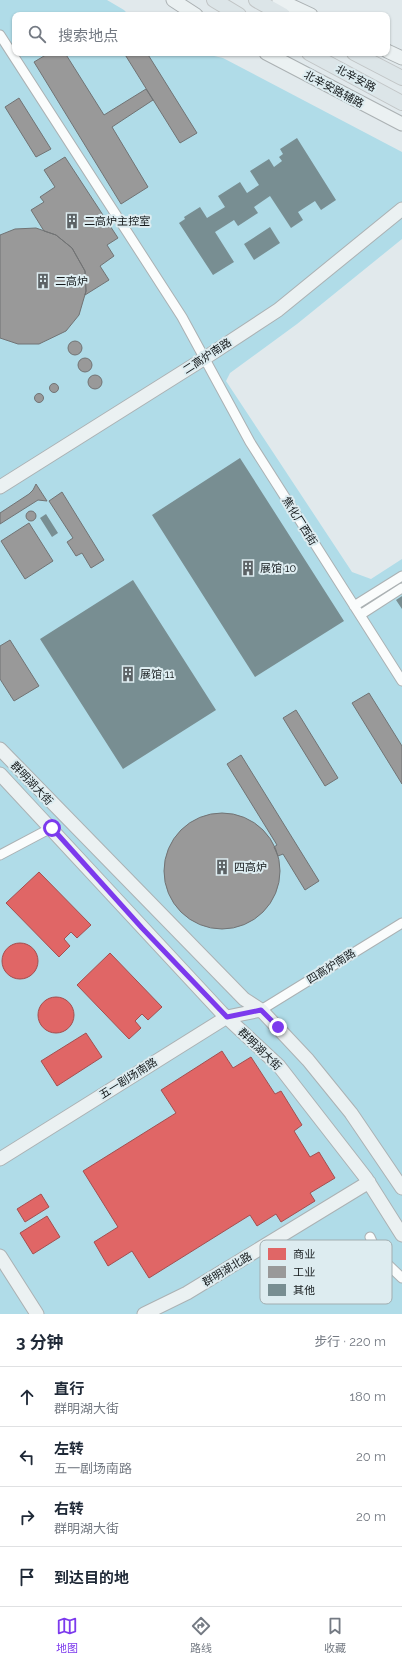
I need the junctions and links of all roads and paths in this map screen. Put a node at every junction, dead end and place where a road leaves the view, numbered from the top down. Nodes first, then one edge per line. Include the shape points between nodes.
1 (173, 0) edge
2 (214, 0) edge
3 (256, 0) edge
4 (275, 0) edge
5 (279, 0) edge
6 (191, 12) edge
7 (233, 12) edge
8 (278, 12) edge
9 (285, 12) edge
10 (305, 12) edge
11 (0, 34) edge
12 (12, 52) edge
13 (390, 52) edge
14 (14, 56) edge
15 (273, 56) edge
16 (315, 56) edge
17 (360, 56) edge
18 (402, 58) edge
19 (402, 78) edge
20 (402, 103) edge
21 (402, 124) edge
22 (402, 209) edge
23 (205, 358) junction
24 (0, 487) edge
25 (402, 576) edge
26 (402, 588) edge
27 (354, 606) junction
28 (360, 615) junction
29 (402, 681) edge
30 (0, 749) edge
31 (0, 774) edge
32 (52, 828) junction
33 (0, 855) edge
34 (402, 923) edge
35 (261, 1010) junction
36 (227, 1017) junction
37 (0, 1159) edge
38 (369, 1182) junction
39 (402, 1188) edge
40 (402, 1235) edge
41 (370, 1237) dead end
42 (274, 1240) edge
43 (371, 1240) edge
44 (260, 1248) edge
45 (0, 1256) edge
46 (392, 1268) edge
47 (402, 1278) edge
48 (37, 1314) edge
49 (144, 1314) edge

1 - 6 street
2 - 7 main road
3 - 8 main road
4 - 9 street
5 - 10 street
11 - 12 street, 焦化厂西街
13 - 18 street
14 - 23 street, 焦化厂西街 via 119,217
15 - 21 street, 北辛安路辅路
16 - 20 main road, 北辛安路
17 - 19 main road, 北辛安路
22 - 23 street, 二高炉南路 via 278,310
23 - 24 street, 二高炉南路
23 - 27 street, 焦化厂西街 via 250,442
25 - 27 street
26 - 28 street
27 - 28 street, 焦化厂西街
28 - 29 street, 焦化厂西街
30 - 35 street, 群明湖大街 via 244,1000
31 - 32 street, 群明湖大街
32 - 33 street
32 - 36 street, 群明湖大街
34 - 35 street, 四高炉南路
35 - 36 street, 五一剧场南路
35 - 39 street, 群明湖大街 via 308,1060 351,1113
36 - 37 street, 五一剧场南路
36 - 38 street, 群明湖大街 via 279,1066
38 - 40 street, 群明湖大街
38 - 42 street, 群明湖北路
41 - 43 street
44 - 49 street, 群明湖北路 via 187,1293
45 - 48 street
46 - 47 street

